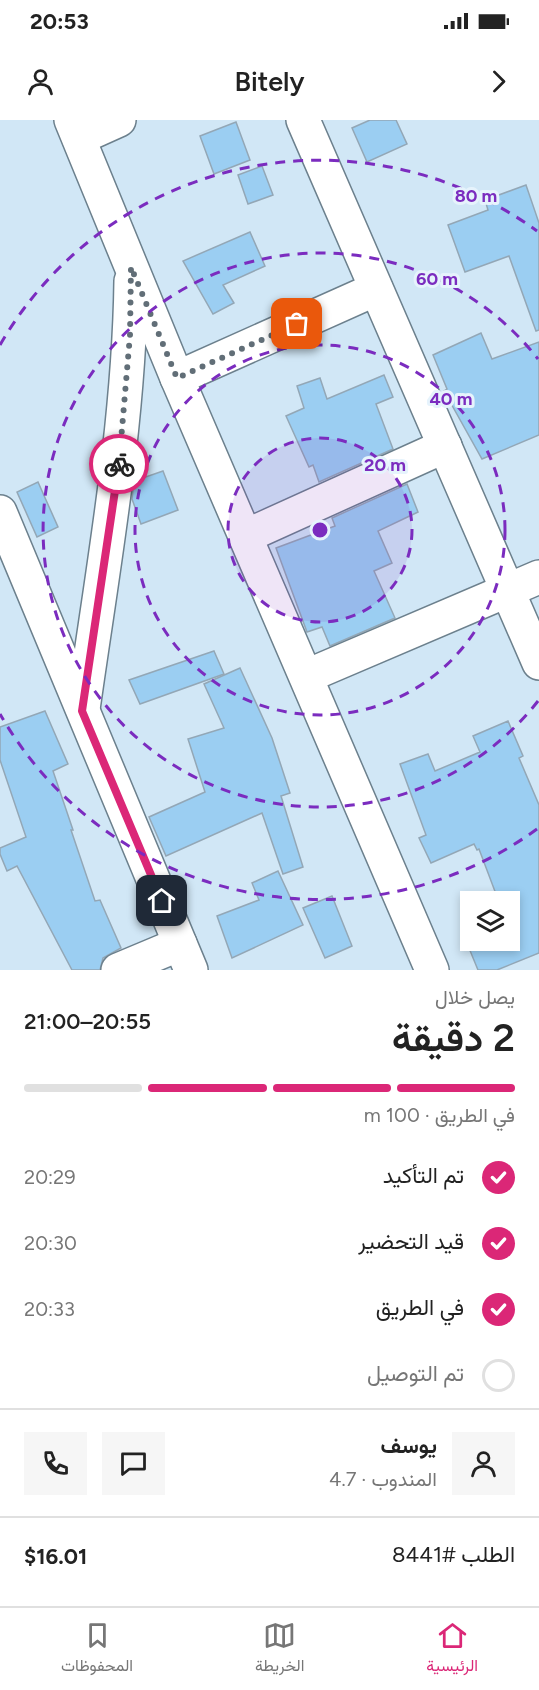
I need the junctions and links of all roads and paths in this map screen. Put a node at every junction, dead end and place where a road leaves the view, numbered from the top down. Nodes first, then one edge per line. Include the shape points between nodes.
1 (119, 120) edge
2 (303, 120) edge
3 (75, 129) edge
4 (131, 267) junction
5 (376, 289) junction
6 (177, 378) junction
7 (445, 446) junction
8 (0, 512) edge
9 (246, 536) junction
10 (539, 577) edge
11 (507, 590) junction
12 (539, 663) edge
13 (308, 676) junction
14 (82, 711) junction
15 (185, 957) edge
16 (118, 970) edge
17 (431, 970) edge

1 - 3 street
2 - 5 street
3 - 4 street
4 - 6 street
4 - 14 street via 122,444
5 - 6 street
5 - 7 street
6 - 9 street
7 - 9 street
7 - 11 street
8 - 14 street
9 - 13 street
10 - 11 street
11 - 12 street
11 - 13 street
13 - 17 street
14 - 15 street
15 - 16 street

